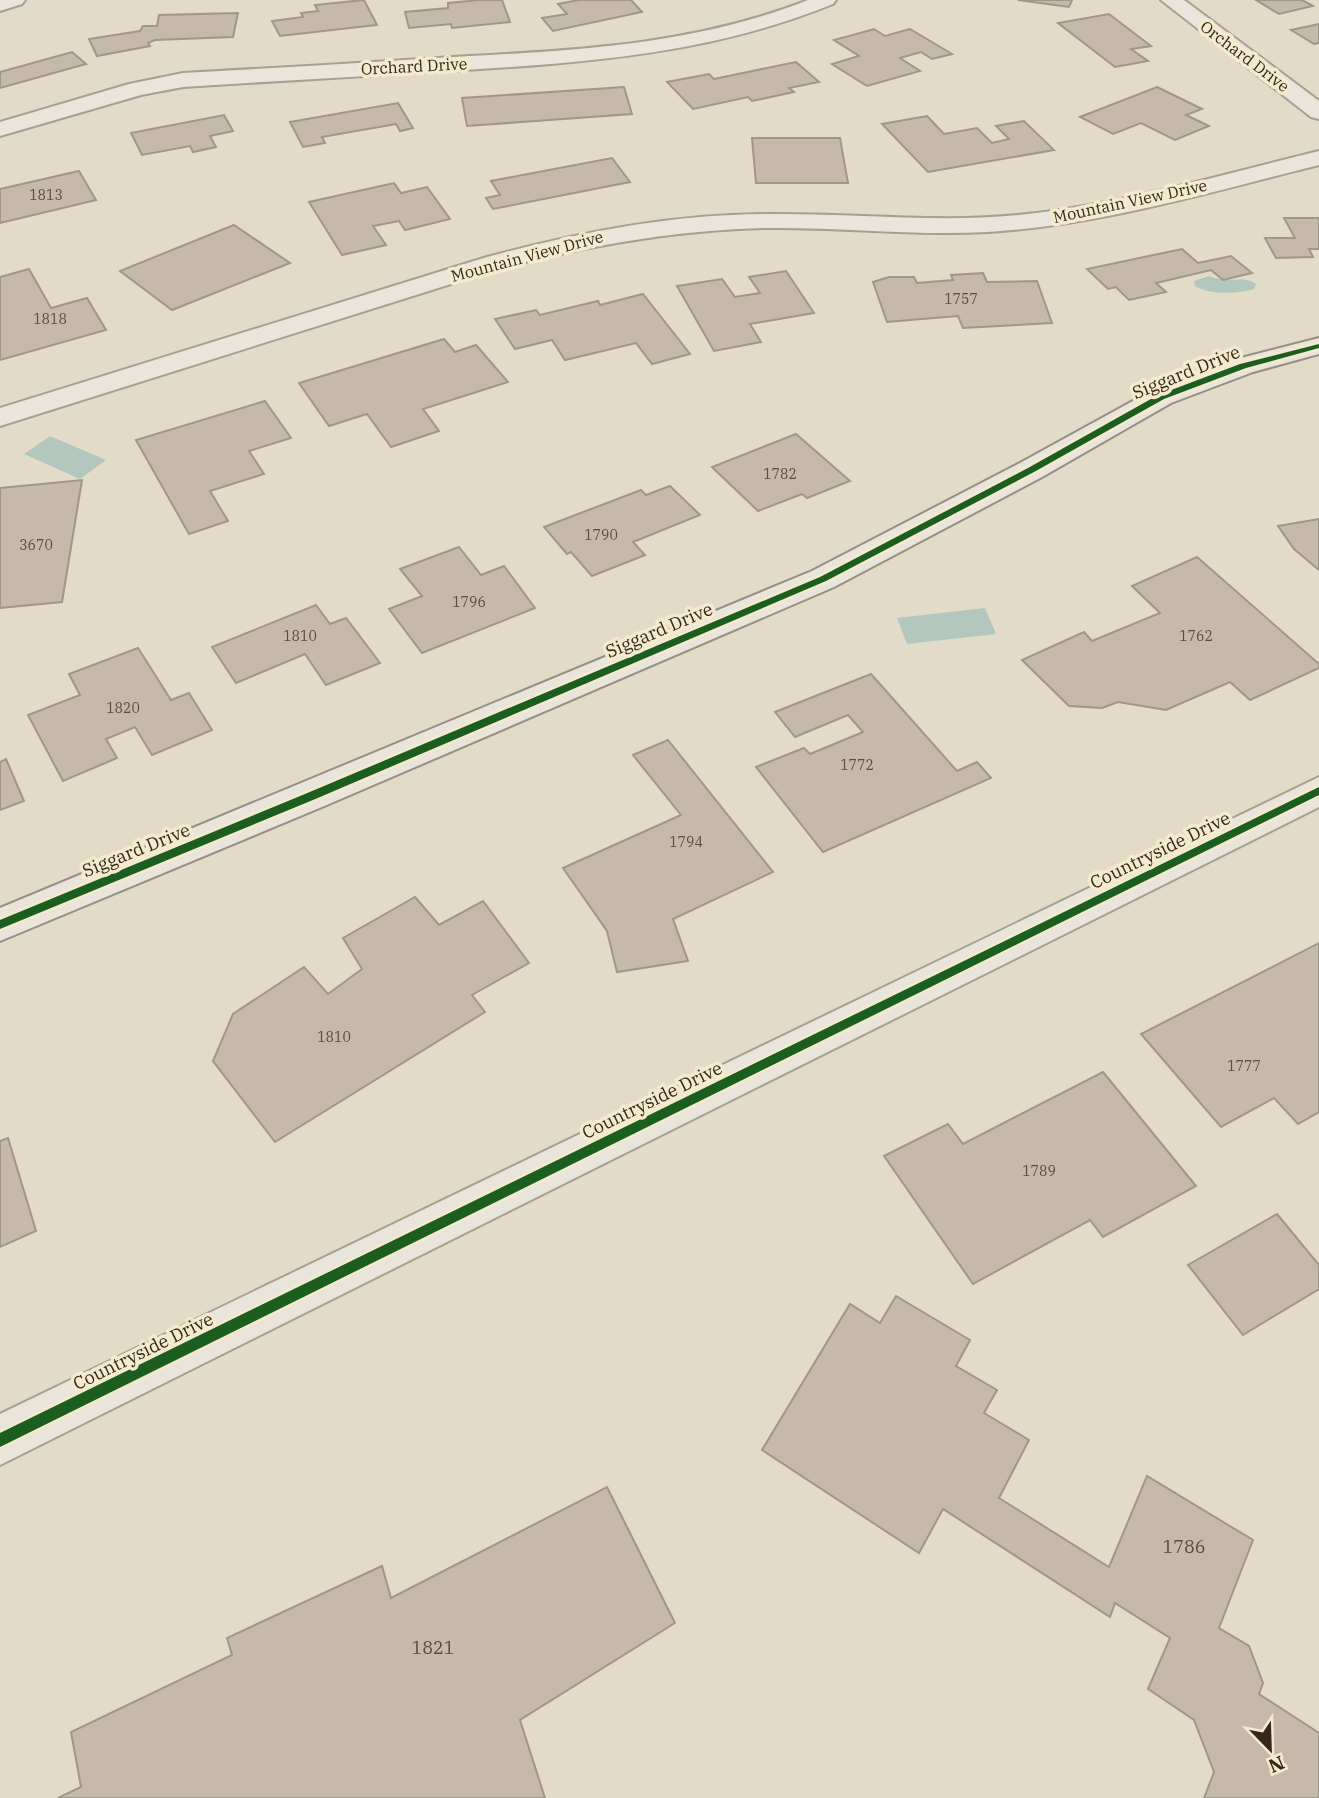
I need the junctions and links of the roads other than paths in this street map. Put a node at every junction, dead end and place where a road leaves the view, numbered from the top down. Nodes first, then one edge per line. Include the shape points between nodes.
1 (15, 0) edge
2 (826, 0) edge
3 (1171, 0) edge
4 (0, 5) edge
5 (1319, 112) edge
6 (0, 129) edge
7 (1319, 158) edge
8 (1319, 346) edge
9 (0, 417) edge
10 (1319, 791) edge
11 (0, 925) edge
12 (0, 1440) edge

1 - 4 street
2 - 6 street, Orchard Drive via 796,14 705,39 614,54 183,80
3 - 5 street, Orchard Drive
7 - 9 street, Mountain View Drive via 1090,212 1017,222 950,226 699,223 584,240 496,262
8 - 11 street, Siggard Drive via 1243,366 1161,397 823,579
10 - 12 street, Countryside Drive

